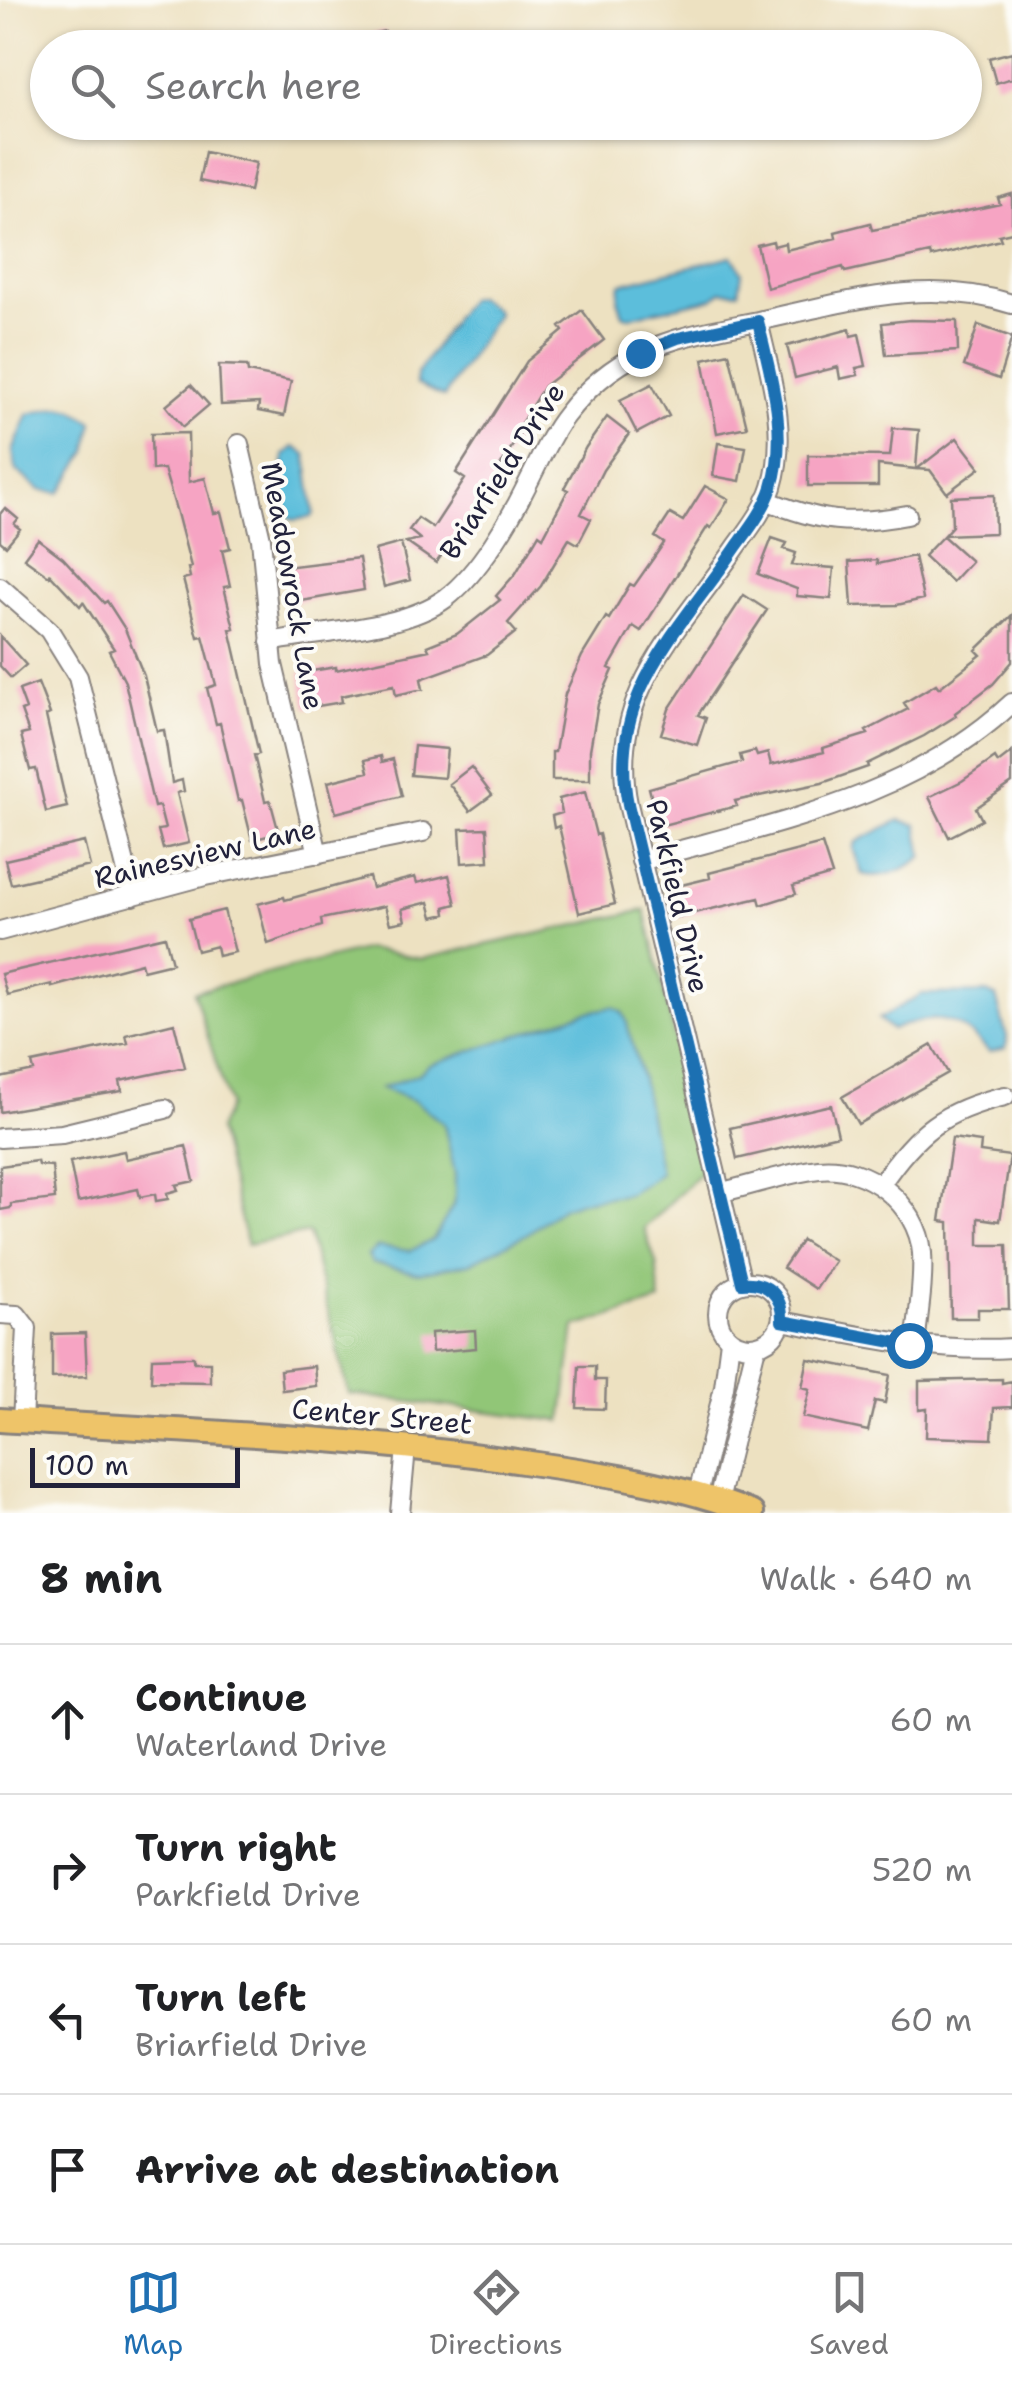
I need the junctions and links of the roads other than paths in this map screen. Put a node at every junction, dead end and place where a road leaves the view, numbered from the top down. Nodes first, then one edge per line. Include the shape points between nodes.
1 (1012, 304) edge
2 (758, 321) junction
3 (240, 444) dead end
4 (766, 500) junction
5 (906, 515) dead end
6 (0, 587) edge
7 (270, 642) junction
8 (1012, 703) edge
9 (423, 832) dead end
10 (318, 854) junction
11 (642, 861) junction
12 (133, 896) junction
13 (0, 931) edge
14 (1005, 1096) dead end
15 (166, 1110) dead end
16 (0, 1138) edge
17 (880, 1184) junction
18 (722, 1192) junction
19 (742, 1283) junction
20 (0, 1314) edge
21 (782, 1321) junction
22 (730, 1340) junction
23 (756, 1346) junction
24 (915, 1346) junction
25 (1012, 1348) edge
26 (11, 1421) edge
27 (406, 1448) junction
28 (708, 1497) junction
29 (400, 1513) edge
30 (752, 1513) edge

1 - 2 street, Briarfield Drive via 970,293 901,292
2 - 4 street, Parkfield Drive via 779,426
2 - 7 street, Briarfield Drive via 660,345 594,385 554,431 506,523 442,600 400,618
3 - 7 street, Meadowrock Lane via 262,538
4 - 5 street via 832,522
4 - 11 street, Parkfield Drive via 644,679 629,713 623,782
6 - 12 street via 49,630 78,677
7 - 10 street, Meadowrock Lane
8 - 11 street via 967,742 877,791
9 - 10 street, Rainesview Lane
10 - 12 street, Rainesview Lane
11 - 18 street, Parkfield Drive
12 - 13 street, Rainesview Lane
14 - 17 street via 935,1122
15 - 16 street via 62,1134
17 - 18 street via 818,1169
17 - 24 street via 904,1210 920,1244
18 - 19 street, Parkfield Drive
19 - 21 street via 773,1292
19 - 22 street via 720,1303 718,1323
20 - 26 street via 17,1315 26,1328
21 - 23 street via 772,1338
21 - 24 street
22 - 23 street
22 - 28 street
23 - 28 street
24 - 25 street
26 - 27 main road, Center Street
27 - 28 main road, Center Street via 562,1467
27 - 29 street
28 - 30 main road, Center Street

